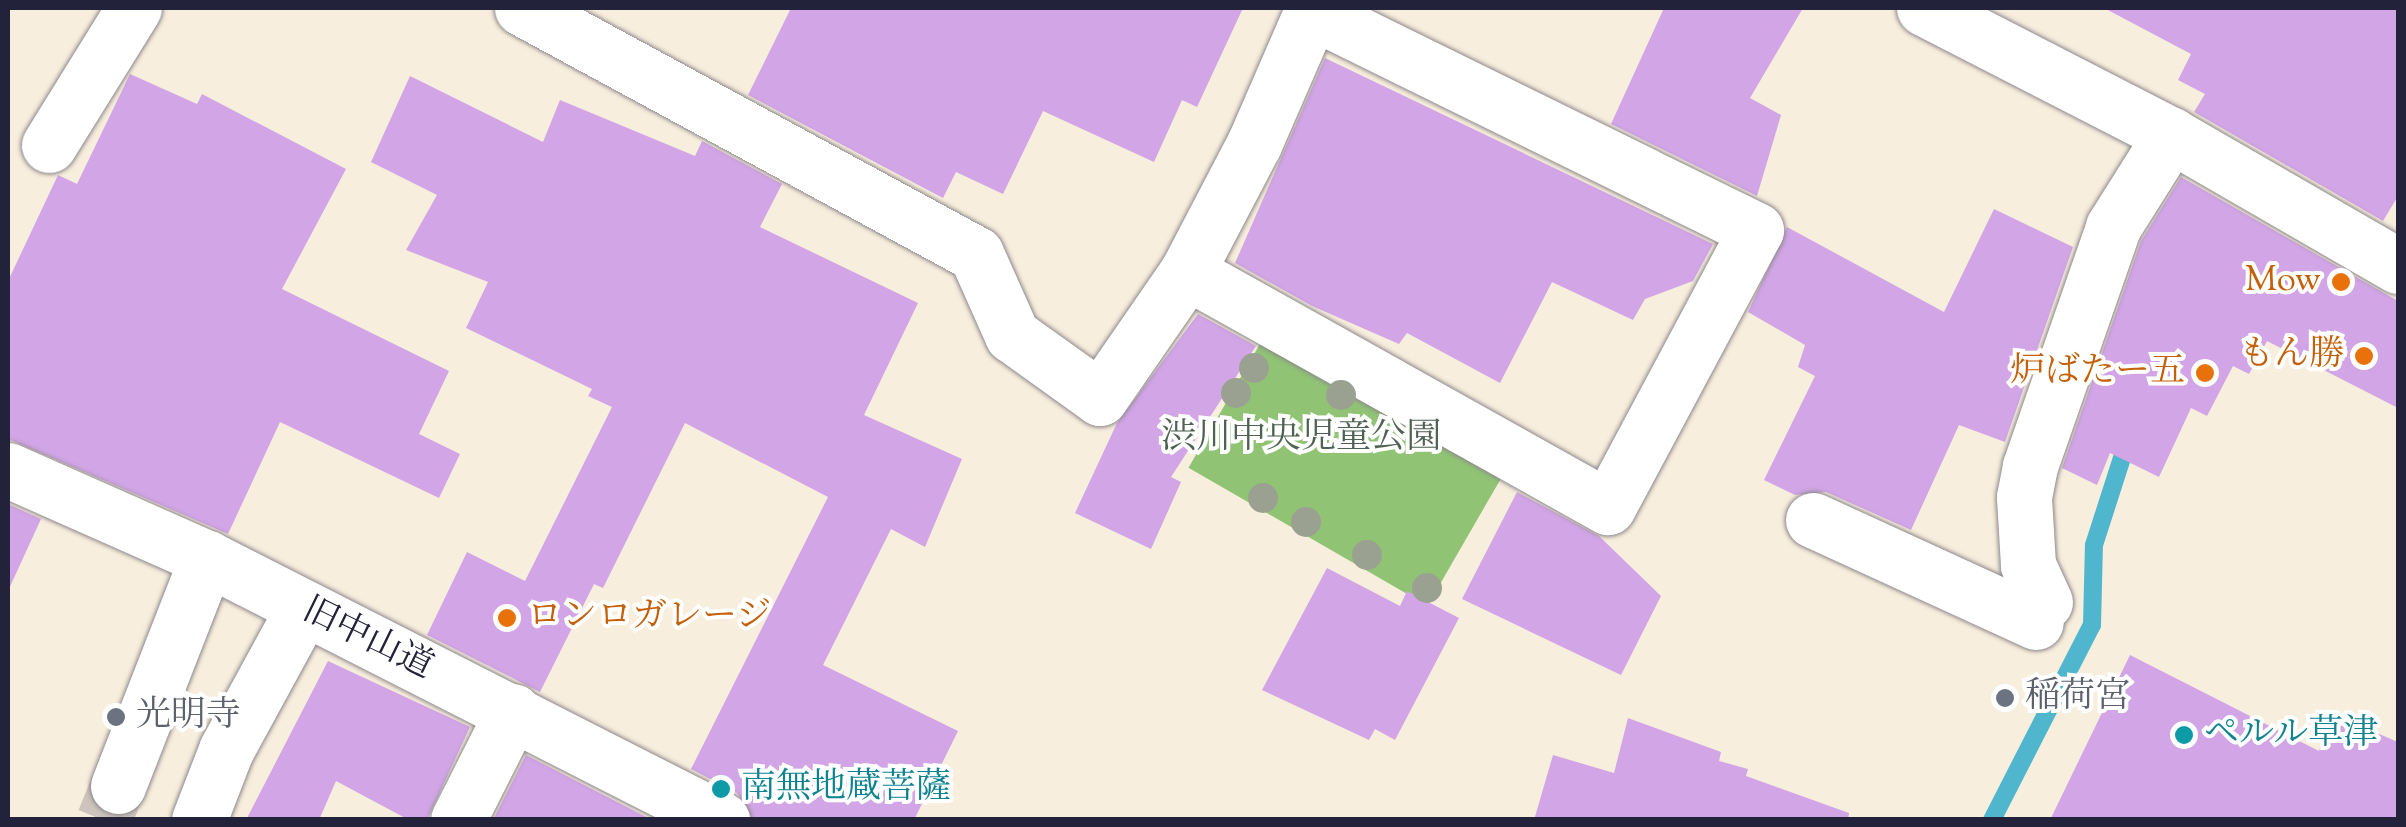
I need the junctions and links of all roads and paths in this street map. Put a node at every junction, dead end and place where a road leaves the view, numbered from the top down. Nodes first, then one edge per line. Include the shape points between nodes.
1 (134, 8) edge
2 (522, 8) edge
3 (1924, 8) edge
4 (1312, 9) edge
5 (2172, 135) junction
6 (48, 145) dead end
7 (2398, 266) edge
8 (1187, 272) junction
9 (8, 470) edge
10 (1813, 520) dead end
11 (207, 558) junction
12 (303, 609) junction
13 (513, 711) junction
14 (118, 786) tunnel mouth
15 (199, 820) edge
16 (458, 820) edge
17 (722, 820) edge

1 - 6 street
2 - 8 street via 976,254 1012,335 1100,398
3 - 5 street
4 - 8 street via 1254,144
4 - 8 street via 1756,230 1608,507
5 - 7 street
5 - 10 street via 2113,227 2030,466 2024,497 2028,565 2040,612
9 - 11 street, 旧中山道
11 - 12 street, 旧中山道
11 - 14 street
12 - 13 street, 旧中山道
12 - 15 street via 226,750
13 - 16 street
13 - 17 street, 旧中山道

